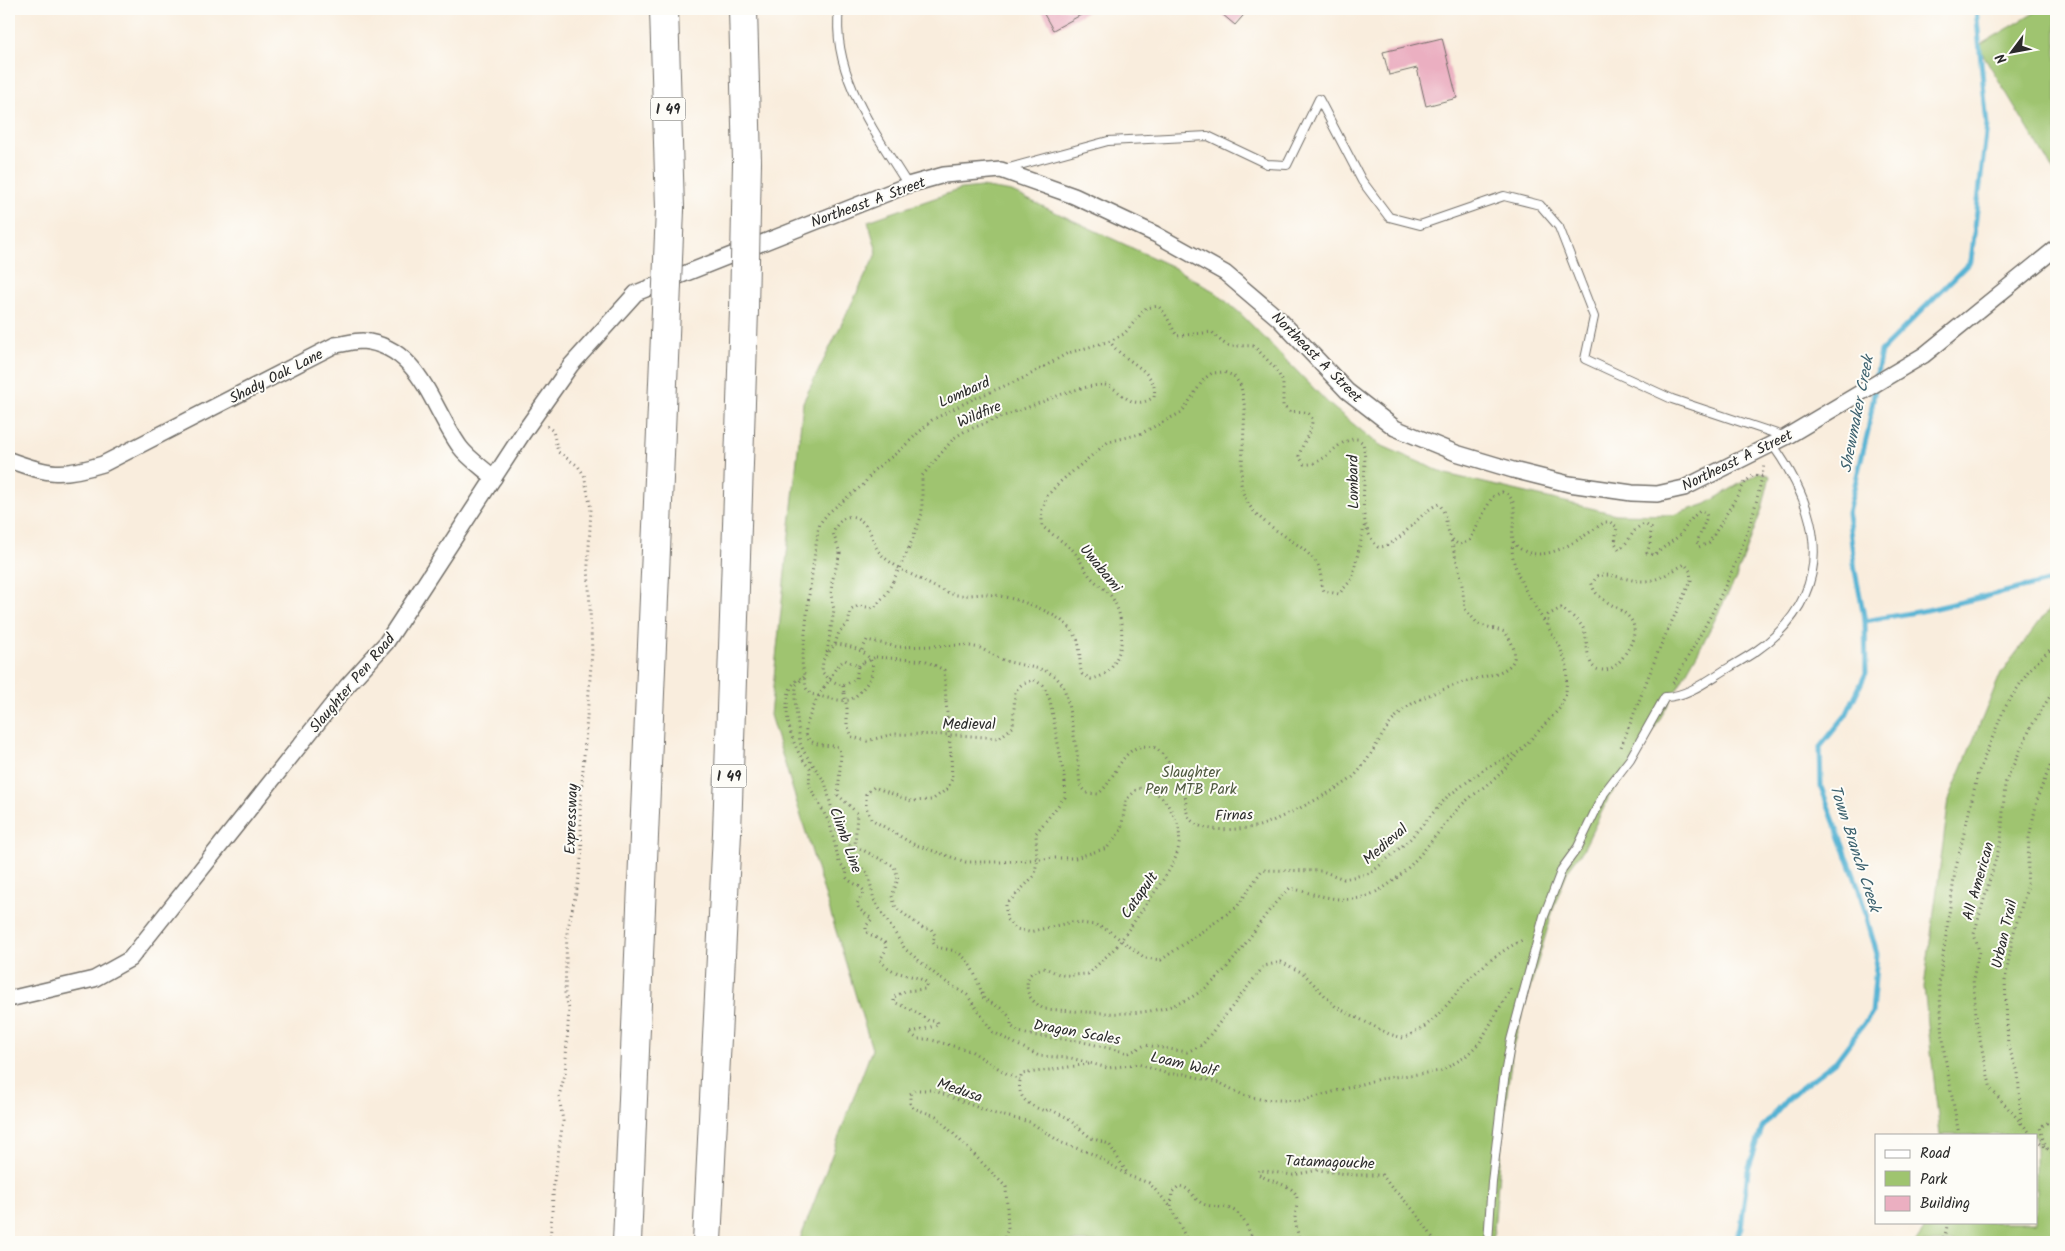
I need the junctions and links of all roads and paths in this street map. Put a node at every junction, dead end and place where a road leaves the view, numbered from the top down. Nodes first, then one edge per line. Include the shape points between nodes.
1 (664, 9) edge
2 (743, 9) edge
3 (839, 9) edge
4 (1001, 170) junction
5 (908, 185) junction
6 (2056, 248) edge
7 (636, 293) joint
8 (1110, 340) junction
9 (535, 417) junction
10 (1786, 437) junction
11 (1769, 445) junction
12 (9, 460) edge
13 (1762, 476) junction
14 (494, 478) junction
15 (1366, 519) junction
16 (1451, 538) junction
17 (1513, 541) junction
18 (899, 568) junction
19 (1548, 627) junction
20 (835, 644) junction
21 (2056, 644) edge
22 (862, 650) junction
23 (826, 655) junction
24 (858, 666) junction
25 (804, 676) junction
26 (830, 680) junction
27 (843, 686) junction
28 (2056, 687) edge
29 (1665, 697) junction
30 (1519, 752) junction
31 (2056, 752) edge
32 (1614, 780) junction
33 (1540, 931) junction
34 (1513, 986) dead end
35 (9, 999) edge
36 (1090, 1063) junction
37 (1020, 1079) junction
38 (2056, 1118) edge
39 (2021, 1124) junction
40 (1959, 1134) edge
41 (2031, 1134) edge
42 (2038, 1140) edge
43 (2047, 1148) junction
44 (2056, 1156) edge
45 (1129, 1176) junction
46 (1171, 1207) junction
47 (1948, 1224) edge
48 (1252, 1238) junction
49 (550, 1242) edge
50 (627, 1242) edge
51 (707, 1242) edge
52 (1003, 1242) edge
53 (1188, 1242) edge
54 (1250, 1242) edge
55 (1255, 1242) edge
56 (1302, 1242) edge
57 (1435, 1242) edge
58 (1488, 1242) edge
59 (1941, 1242) edge

1 - 50 highway, I 49, bridge via 670,209
2 - 51 highway, I 49, bridge via 747,162 744,310 726,833
3 - 5 lane via 836,28 846,76 874,131
4 - 5 street, Northeast A Street via 944,175
4 - 10 lane via 1108,141 1208,136 1267,164 1287,165 1319,99 1362,181 1389,217 1420,225 1504,196 1540,205 1559,227 1594,317 1585,359 1672,399
4 - 11 street, Northeast A Street via 1074,196 1155,234 1225,273 1279,319 1347,391 1395,428 1456,453 1569,484 1657,494 1684,488
5 - 7 street, Northeast A Street
6 - 10 street, Northeast A Street via 1924,355
7 - 9 street, Slaughter Pen Road via 572,365
8 - 15 path, Lombard via 1124,334 1146,308 1158,306 1167,314 1177,336 1212,332 1224,344 1234,348 1254,346 1276,369 1283,382 1282,406 1290,412 1302,410 1312,418 1310,432 1299,456 1304,464 1317,461 1345,440 1358,439 1363,443
8 - 18 path, Wildfire, bridge via 1119,353 1150,377 1154,397 1146,402 1133,402 1102,385 1072,389 954,438 922,476 922,514
8 - 25 path, Lombard via 1068,353 1026,378 970,400 932,420 874,470 863,485 829,512 818,531 802,662
9 - 14 street, Slaughter Pen Road
9 - 49 path, Expressway via 554,431 558,452 578,466 584,475 591,509 588,564 592,652 580,808 582,851 567,932 565,993 569,1009 565,1074 559,1096 563,1120
10 - 11 street, Northeast A Street
11 - 13 path
11 - 29 lane via 1794,478 1811,526 1815,552 1807,591 1787,624 1762,647 1684,693
12 - 14 street, Shady Oak Lane via 44,473 74,473 103,464 336,346 361,341 384,346 404,358 427,388 460,448
13 - 17 path via 1754,475 1746,481 1704,546 1697,545 1707,517 1700,511 1679,536 1654,555 1648,553 1651,528 1645,524 1636,528 1619,549 1615,546 1617,527 1610,522 1604,522 1548,553 1530,553 1518,548
13 - 29 path via 1757,505 1728,582
14 - 35 street, Slaughter Pen Road via 386,643 347,686 130,959 94,979
15 - 16 path, Lombard via 1370,539 1378,547 1384,547 1439,504 1446,514
15 - 18 path, Uwabami via 1352,579 1339,594 1324,591 1316,561 1256,514 1242,494 1242,386 1234,376 1224,372 1212,373 1182,412 1140,434 1108,442 1046,496 1042,526 1071,548 1089,575 1111,595 1118,608 1120,651 1105,676 1091,679 1082,674 1077,638 1068,627 1043,610 1000,596 954,595
16 - 17 path via 1460,545 1470,540 1492,497 1502,492 1513,504
16 - 22 path, Firnas via 1465,609 1478,624 1505,632 1515,649 1514,660 1497,674 1465,682 1412,704 1396,717 1352,778 1268,824 1213,828 1194,823 1188,817 1184,790 1162,752 1156,748 1141,746 1134,749 1106,788 1098,794 1087,793 1080,785 1077,752 1063,685 1044,670 1005,662 980,648 964,645 898,647 867,640
17 - 19 path, Medieval via 1511,549 1522,580
18 - 20 path, Wildfire, bridge via 887,593 874,608 858,606 851,610 848,624 839,632
18 - 23 path, Uwabami via 880,553 868,527 860,520 852,516 837,522 833,533 840,553 832,582 834,610
19 - 30 path, Medieval via 1567,666 1566,692 1560,708
19 - 32 path via 1548,615 1560,608 1568,613 1582,625 1588,638 1591,665 1598,670 1608,670 1620,662 1634,635 1630,618 1624,610 1602,600 1593,591 1592,584 1597,576 1605,574 1642,582 1660,579 1685,564 1690,571 1691,580 1624,737
20 - 22 path
20 - 23 path
21 - 40 path via 2029,670 2004,709 1978,773 1955,872 1939,984 1944,1051
22 - 25 path, Lombard via 871,660 873,671 858,695 849,700 810,694
23 - 26 path via 822,672
24 - 26 path via 845,660 835,666
24 - 27 path via 856,679
24 - 30 path, Catapult, bridge via 876,656 926,661 944,670 952,779 947,789 932,800 912,801 874,787 866,794 866,807 871,819 896,835 966,862 1075,858 1108,848 1121,830 1126,800 1138,788 1153,790 1176,818 1181,833 1172,867 1117,946 1088,974 1063,975 1046,966 1029,974 1027,993 1036,1005 1044,1009 1120,1014 1177,1006 1201,992 1227,968 1274,902 1290,888 1328,898 1354,899 1375,893 1405,871 1436,838 1456,810 1495,778
25 - 36 path, Loam Wolf via 796,685 795,700 800,743 825,782 838,834 850,845 849,854 855,863 868,873 874,900 905,949 941,979 967,995 1000,1037 1039,1056
25 - 37 path, Climb Line via 790,687 788,725 798,754 810,768 809,785 830,824 839,862 847,871 846,877 850,882 864,892 857,904 872,919 866,926 866,932 885,944 886,950 880,960 885,966 927,983 925,989 894,996 897,1006 916,1012 938,1025 909,1033 971,1051
26 - 27 path
26 - 33 path, Dragon Scales, bridge via 816,701 805,730 815,743 838,747 841,754 838,795 856,813 855,846 894,866 898,879 892,896 896,908 924,929 931,929 935,935 935,946 955,951 964,959 984,999 1002,1009 1010,1018 1011,1026 1019,1032 1129,1053 1145,1046 1187,1052 1202,1045 1264,966 1281,962 1303,973 1336,1007 1403,1038 1426,1028 1468,980 1497,955
27 - 30 path, Medieval, bridge via 847,724 852,737 867,741 893,734 999,738 1012,727 1015,691 1022,684 1034,680 1043,685 1050,700 1065,797 1036,833 1034,876 1006,905 1006,919 1016,929 1028,932 1072,922 1096,925 1145,958 1161,960 1237,907 1262,870 1322,871 1344,879 1371,873 1410,839 1447,797 1486,768
28 - 39 path, All American via 2032,725 2005,783 2001,841 1974,934 1979,952 1973,979 1977,1027 1991,1089
29 - 32 lane via 1630,759
31 - 39 path, Urban Trail via 2038,796 2029,838 2027,888 2012,935 2005,980 2008,1046 2018,1072
32 - 33 lane via 1562,869
33 - 58 lane via 1511,1040 1504,1080
34 - 36 path, Loam Wolf via 1477,1046 1465,1057 1441,1070 1380,1079 1301,1101 1243,1095 1220,1083 1184,1074 1168,1074 1138,1064 1108,1068
36 - 37 path via 1022,1074
37 - 45 path via 1019,1092 1028,1103 1045,1112 1049,1109 1091,1138 1108,1144
38 - 43 path via 2040,1127
39 - 41 path, All American
42 - 43 path
43 - 44 path
45 - 46 path, Medusa via 1149,1184
45 - 52 path, Medusa via 1093,1154 1062,1144 1030,1122 992,1113 933,1090 916,1090 910,1094 913,1108 936,1116 1006,1187 1008,1228
46 - 48 path via 1174,1188 1184,1187 1205,1205 1226,1207 1237,1212
46 - 53 path
47 - 59 path
48 - 54 path
48 - 55 path
56 - 57 path, Tatamagouche via 1295,1218 1297,1196 1285,1186 1258,1174 1259,1170 1293,1175 1318,1170 1382,1175 1418,1215

